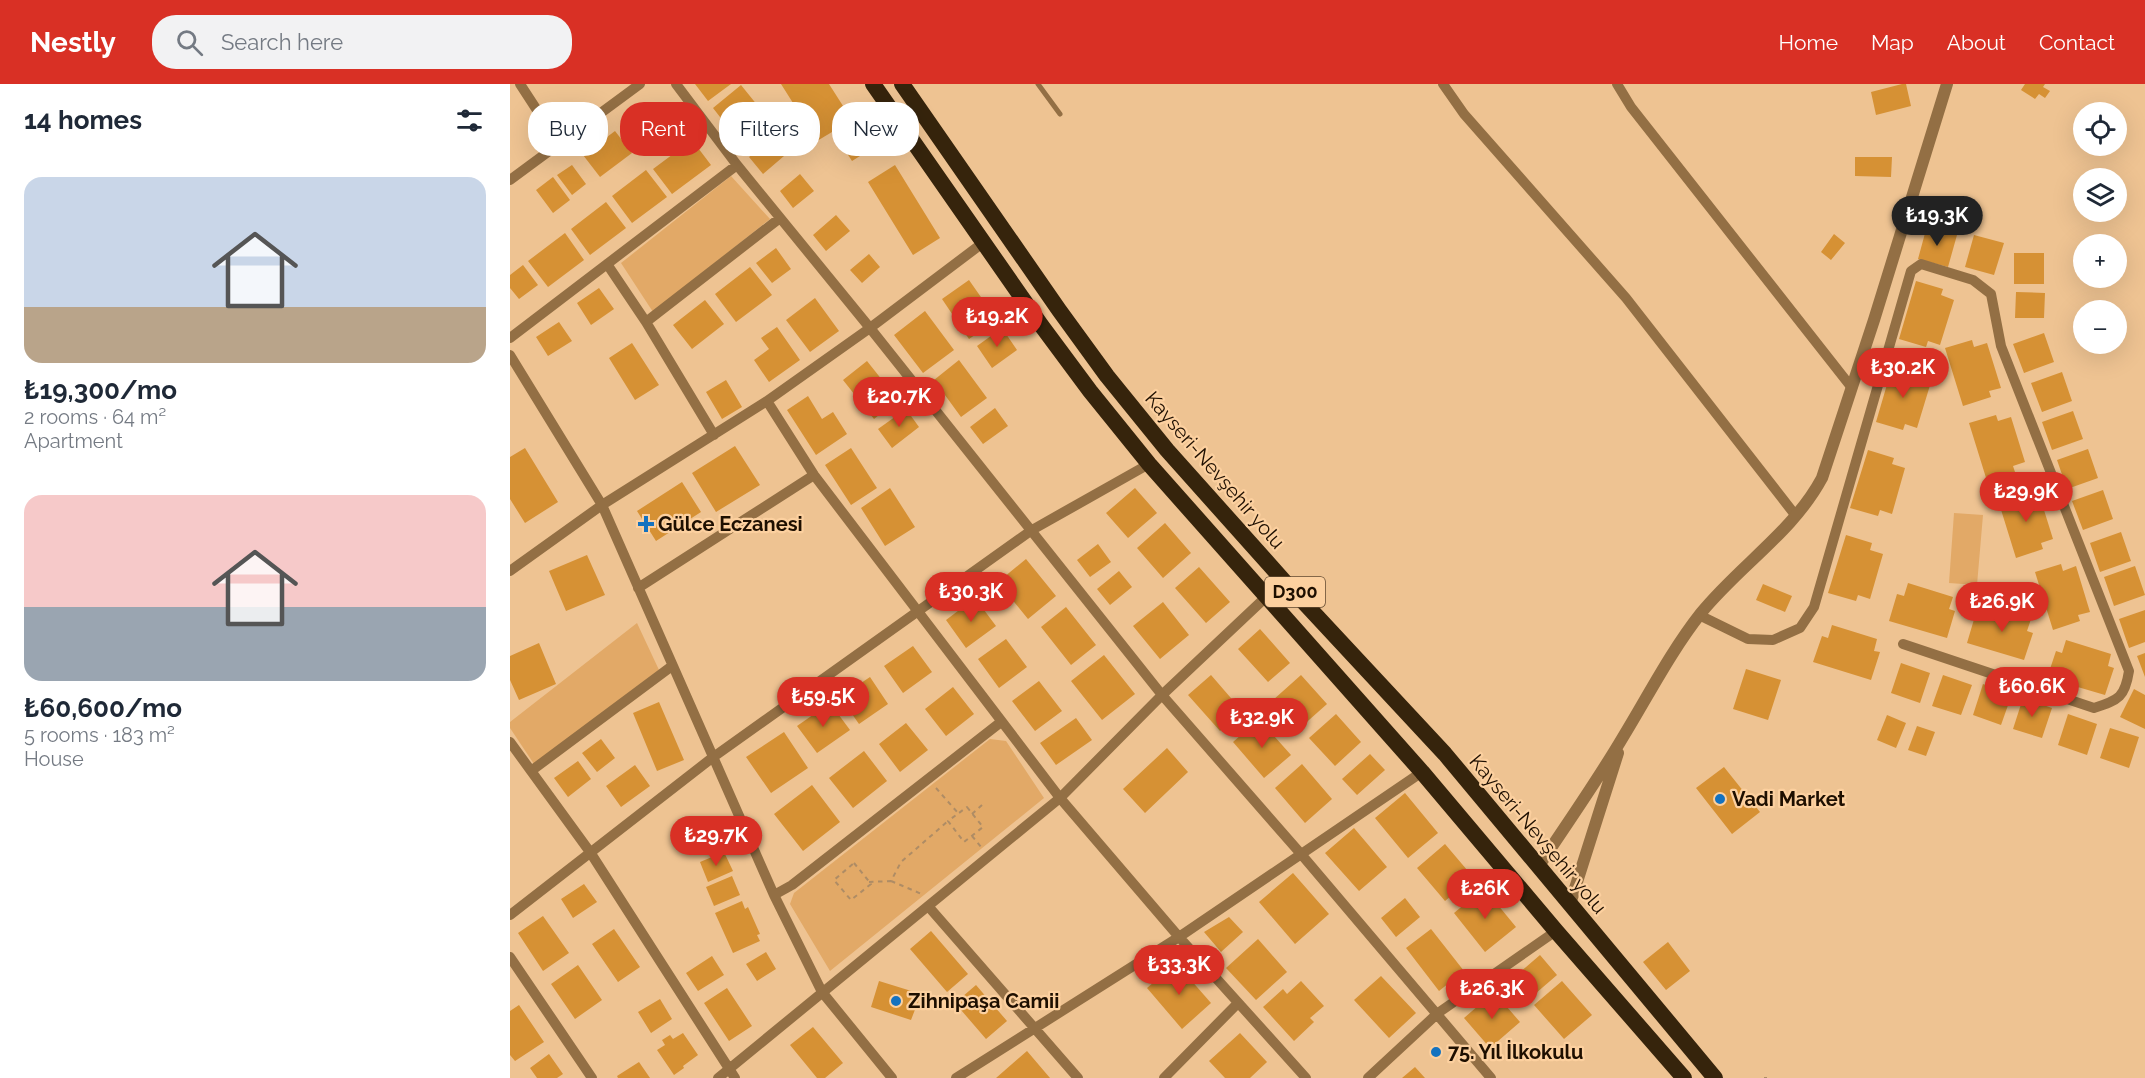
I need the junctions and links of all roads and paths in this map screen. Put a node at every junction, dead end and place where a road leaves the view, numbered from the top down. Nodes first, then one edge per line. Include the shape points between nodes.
1 (520, 84) edge
2 (640, 84) edge
3 (676, 84) edge
4 (873, 84) edge
5 (902, 84) edge
6 (1038, 84) edge
7 (1443, 84) edge
8 (1617, 84) edge
9 (1947, 84) edge
10 (532, 102) edge
11 (608, 108) edge
12 (1060, 114) dead end
13 (543, 156) edge
14 (736, 165) junction
15 (510, 180) edge
16 (780, 218) junction
17 (984, 242) junction
18 (607, 264) junction
19 (646, 322) junction
20 (870, 328) junction
21 (510, 338) edge
22 (510, 355) edge
23 (1852, 388) junction
24 (767, 401) junction
25 (714, 435) junction
26 (1149, 464) junction
27 (814, 475) junction
28 (602, 506) junction
29 (1796, 516) junction
30 (1032, 530) junction
31 (510, 571) edge
32 (638, 588) junction
33 (1266, 597) junction
34 (918, 613) junction
35 (1700, 615) junction
36 (1903, 644) dead end
37 (672, 666) junction
38 (1162, 695) junction
39 (1001, 722) junction
40 (1623, 738) junction
41 (510, 742) edge
42 (514, 756) edge
43 (712, 758) junction
44 (531, 771) junction
45 (1422, 772) junction
46 (928, 779) junction
47 (1060, 798) junction
48 (983, 804) dead end
49 (958, 813) junction
50 (972, 813) junction
51 (948, 821) junction
52 (590, 852) junction
53 (1301, 854) junction
54 (1539, 867) junction
55 (891, 881) junction
56 (869, 882) junction
57 (774, 895) junction
58 (932, 903) junction
59 (1570, 904) junction
60 (510, 915) edge
61 (1556, 931) junction
62 (1179, 937) junction
63 (510, 957) edge
64 (822, 992) junction
65 (1239, 1003) junction
66 (1438, 1013) junction
67 (1033, 1028) junction
68 (732, 1073) edge
69 (592, 1078) edge
70 (718, 1078) edge
71 (892, 1078) edge
72 (956, 1078) edge
73 (1078, 1078) edge
74 (1164, 1078) edge
75 (1306, 1078) edge
76 (1368, 1078) edge
77 (1491, 1078) edge
78 (1684, 1078) edge
79 (1715, 1078) edge

1 - 10 street
2 - 11 street
3 - 14 street
4 - 17 highway, D300
5 - 54 highway, Kayseri-Nevşehir yolu / D300 via 1059,310 1167,450 1445,754
6 - 12 lane
7 - 29 street via 1464,114 1626,298
8 - 23 street
9 - 23 street
13 - 15 street
14 - 16 street
14 - 18 street
16 - 19 street
16 - 20 street
17 - 20 street
17 - 26 highway, D300 via 1041,326
18 - 19 street
18 - 21 street
19 - 25 street
20 - 24 street
20 - 30 street
22 - 28 street
23 - 29 street via 1822,478
24 - 25 street
24 - 27 street
25 - 28 street
26 - 30 street
26 - 33 highway, D300
27 - 32 street
27 - 34 street
28 - 31 street
28 - 32 street
29 - 35 street
30 - 34 street
30 - 38 street
32 - 37 street
33 - 38 street
33 - 45 highway, D300
34 - 39 street
34 - 43 street
35 - 36 street via 1748,639 1773,640 1800,628 1814,607 1911,271 1921,264 1973,280 1991,294 2001,346 2129,671 2127,686 2115,701 2094,708
35 - 40 street
37 - 43 street
37 - 44 street
38 - 47 street
38 - 53 street
39 - 46 street
39 - 47 street
40 - 54 street
40 - 59 street
41 - 42 street
42 - 44 street
43 - 52 street
43 - 57 street
44 - 52 street
45 - 53 street
45 - 61 highway, D300
46 - 49 path
46 - 57 street
47 - 58 street
47 - 62 street
48 - 50 path
49 - 50 path via 967,807
49 - 51 path
50 - 51 path via 983,827 964,842
51 - 55 path via 901,862
52 - 60 street
52 - 68 street
53 - 62 street
53 - 66 street
54 - 59 highway, Kayseri-Nevşehir yolu / D300
55 - 56 path
55 - 58 path
56 - 56 path via 851,900 834,880 854,863
57 - 64 street
58 - 64 street
58 - 67 street
59 - 79 highway, Kayseri-Nevşehir yolu / D300
61 - 66 street
61 - 78 highway, D300
62 - 65 street
62 - 67 street
63 - 69 street
64 - 68 street
64 - 71 street
65 - 74 street
65 - 75 street
66 - 76 street
66 - 77 street
67 - 72 street
67 - 73 street
68 - 70 street

